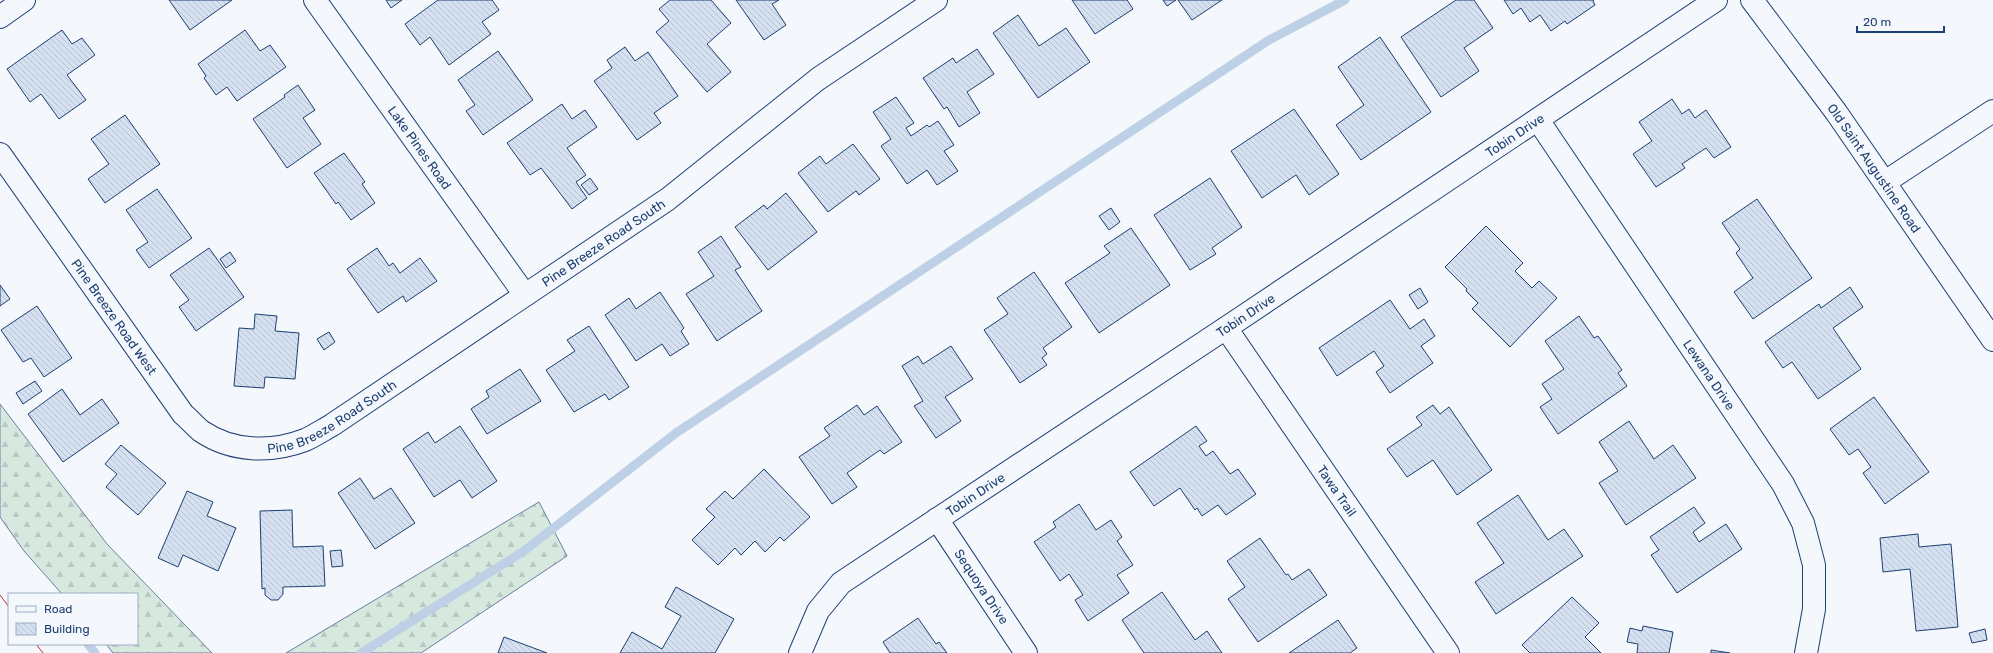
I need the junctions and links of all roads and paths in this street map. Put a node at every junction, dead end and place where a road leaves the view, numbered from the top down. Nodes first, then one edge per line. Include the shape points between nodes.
1 (24, 0) edge
2 (315, 0) edge
3 (936, 0) edge
4 (1716, 0) edge
5 (1752, 0) edge
6 (0, 17) edge
7 (1993, 112) edge
8 (1538, 120) junction
9 (0, 154) edge
10 (1885, 182) junction
11 (525, 295) junction
12 (1226, 328) junction
13 (1993, 340) edge
14 (252, 449) joint
15 (937, 519) junction
16 (800, 653) edge
17 (1026, 653) edge
18 (1448, 653) edge
19 (1806, 653) edge

1 - 6 street
2 - 11 street, Lake Pines Road
3 - 11 street, Pine Breeze Road South via 818,79 668,199
4 - 8 street, Tobin Drive
5 - 10 street, Old Saint Augustine Road
7 - 10 street
8 - 12 street, Tobin Drive
8 - 19 street, Lewana Drive via 1783,484 1803,523 1814,565 1814,601
9 - 14 street, Pine Breeze Road West via 183,414 201,431 224,443
10 - 13 street, Old Saint Augustine Road
11 - 14 street, Pine Breeze Road South via 332,425 306,439 282,447
12 - 15 street, Tobin Drive
12 - 18 street, Tawa Trail
15 - 16 street, Tobin Drive via 841,583 818,611
15 - 17 street, Sequoya Drive

